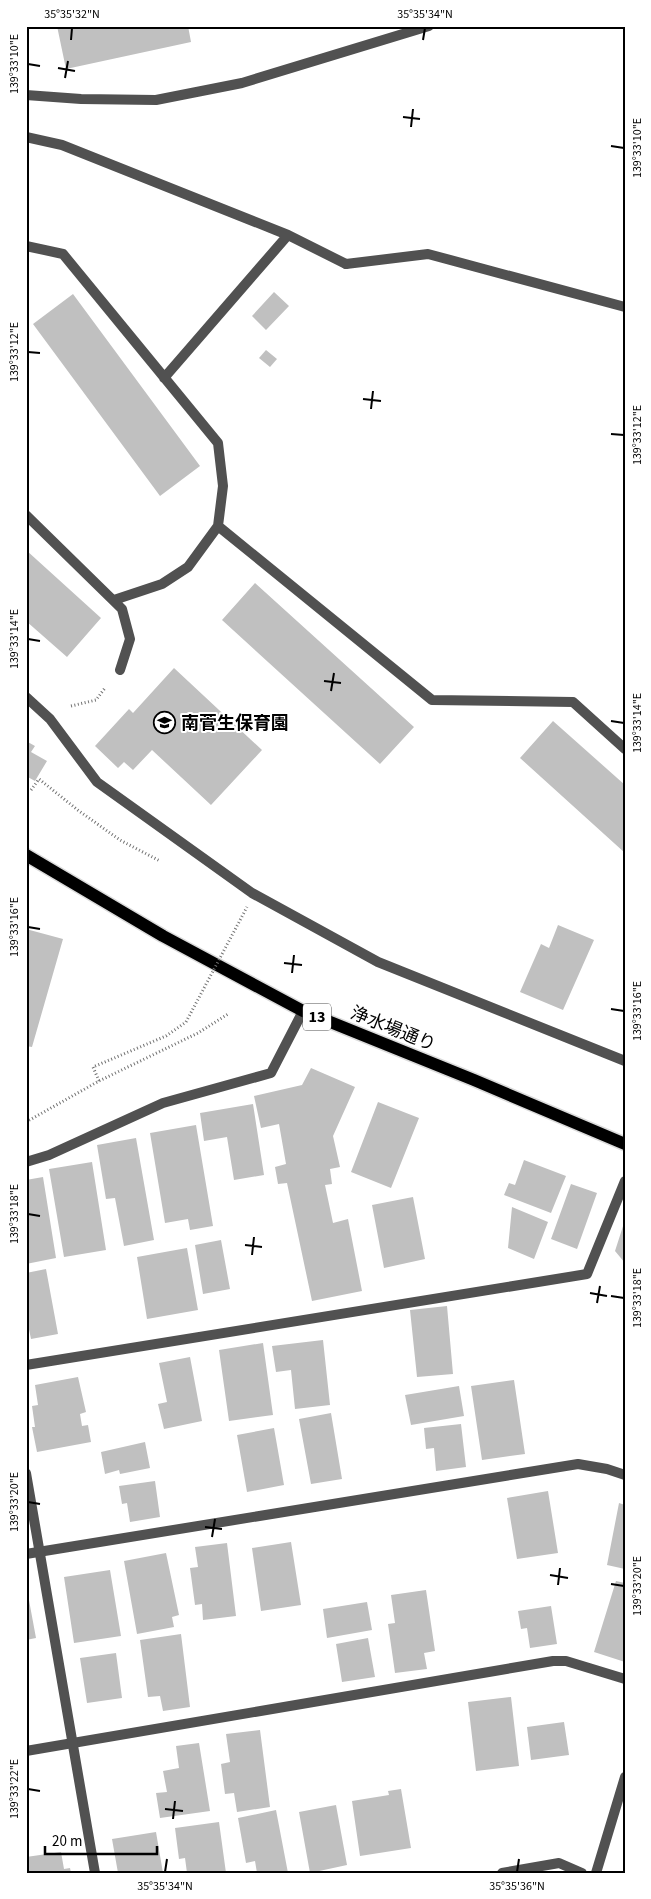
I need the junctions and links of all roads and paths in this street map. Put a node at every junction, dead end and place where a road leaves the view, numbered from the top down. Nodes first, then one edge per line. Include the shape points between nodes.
1 (429, 26) edge
2 (26, 95) edge
3 (26, 137) edge
4 (288, 235) junction
5 (26, 246) edge
6 (625, 307) edge
7 (164, 378) junction
8 (26, 515) edge
9 (218, 526) junction
10 (114, 600) junction
11 (120, 670) joint
12 (26, 697) edge
13 (43, 712) junction
14 (625, 749) edge
15 (31, 790) dead end
16 (79, 811) dead end
17 (26, 855) edge
18 (247, 907) dead end
19 (303, 1011) junction
20 (228, 1014) dead end
21 (625, 1061) edge
22 (99, 1081) junction
23 (26, 1122) edge
24 (625, 1144) edge
25 (26, 1162) edge
26 (625, 1181) edge
27 (26, 1366) edge
28 (26, 1473) edge
29 (625, 1475) edge
30 (40, 1552) junction
31 (26, 1554) edge
32 (625, 1679) edge
33 (73, 1743) junction
34 (26, 1751) edge
35 (625, 1777) edge
36 (95, 1873) edge
37 (502, 1873) edge
38 (582, 1873) edge
39 (596, 1873) edge

1 - 2 street via 242,83 156,100
3 - 4 street via 62,145
4 - 6 street via 346,264 428,254
4 - 7 street
5 - 7 street via 63,254
7 - 9 street via 218,444 223,486
8 - 10 street
9 - 10 street via 188,567 162,584
9 - 14 street via 432,700 573,702
10 - 11 street via 122,609 130,639
11 - 13 path via 96,700
12 - 13 street
13 - 21 street via 97,782 252,893 378,962
15 - 16 path via 39,779
17 - 19 main road, 浄水場通り / 13 via 163,936
18 - 22 path, bridge via 186,1022 166,1036 94,1067
19 - 24 main road, 浄水場通り / 13
19 - 25 street via 271,1073 163,1103 50,1155
20 - 22 path via 198,1033
22 - 23 path
26 - 27 street via 587,1274
28 - 30 street
29 - 30 street via 578,1464
30 - 31 street
30 - 33 street
32 - 33 street via 566,1661 552,1661
33 - 34 street
33 - 36 street
35 - 39 street
37 - 38 street via 559,1863

